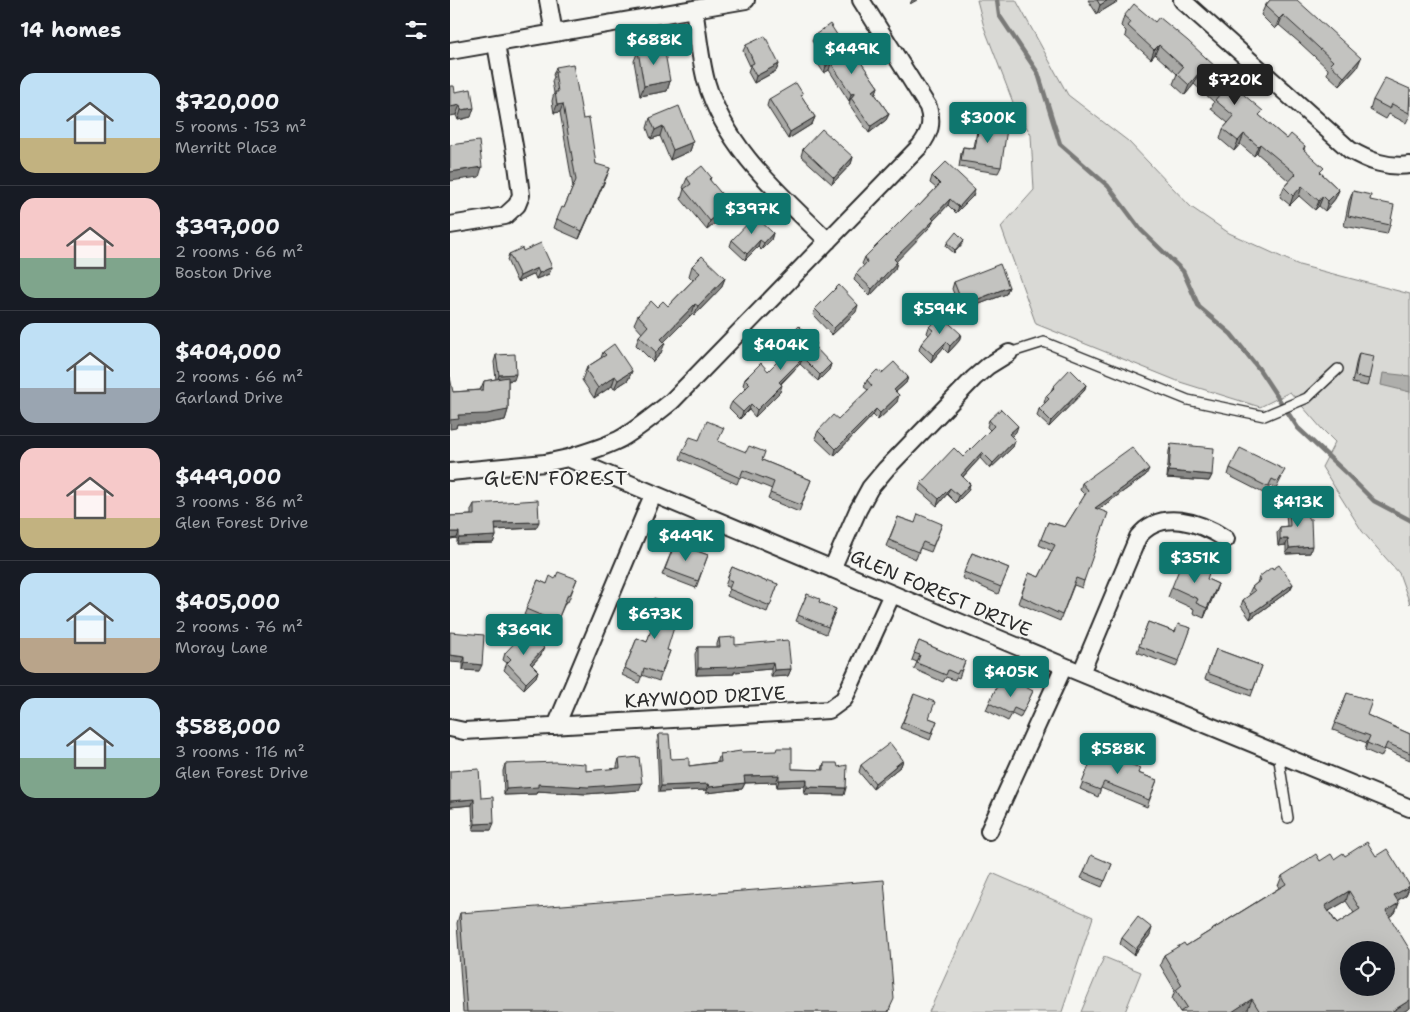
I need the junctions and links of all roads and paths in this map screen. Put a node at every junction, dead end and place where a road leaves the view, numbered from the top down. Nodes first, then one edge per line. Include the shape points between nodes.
1 (548, 0) edge
2 (746, 0) edge
3 (861, 0) edge
4 (1182, 0) edge
5 (694, 9) junction
6 (554, 33) junction
7 (496, 44) junction
8 (450, 52) edge
9 (1410, 165) edge
10 (450, 225) edge
11 (828, 241) junction
12 (1009, 353) joint
13 (1338, 369) dead end
14 (568, 458) junction
15 (450, 472) edge
16 (653, 495) junction
17 (1226, 539) dead end
18 (832, 569) junction
19 (892, 594) junction
20 (1064, 666) junction
21 (1081, 673) junction
22 (556, 726) junction
23 (450, 728) edge
24 (1278, 754) junction
25 (1410, 808) edge
26 (1288, 818) dead end
27 (989, 831) dead end

1 - 6 street
2 - 5 street
3 - 11 street via 928,107 931,128 920,146
4 - 9 street via 1350,150 1382,164
5 - 6 street
5 - 11 street via 706,82 734,142 764,180
6 - 7 street
7 - 8 street
7 - 10 street via 521,195 517,205 505,216
11 - 14 street via 672,401 621,438
12 - 13 lane via 1044,342 1188,400 1264,416 1307,398
12 - 18 street via 974,378 870,488
14 - 15 street
14 - 16 street, GLEN FOREST DRIVE
16 - 18 street, GLEN FOREST DRIVE
16 - 22 street
17 - 21 street via 1195,523 1176,520 1159,522 1144,530 1138,537
18 - 19 street, GLEN FOREST DRIVE
19 - 20 street, GLEN FOREST DRIVE
19 - 22 street, KAYWOOD DRIVE via 841,711
20 - 21 street, GLEN FOREST DRIVE
20 - 27 street
21 - 24 street, GLEN FOREST DRIVE
22 - 23 street, KAYWOOD DRIVE
24 - 25 street, GLEN FOREST DRIVE
24 - 26 lane

